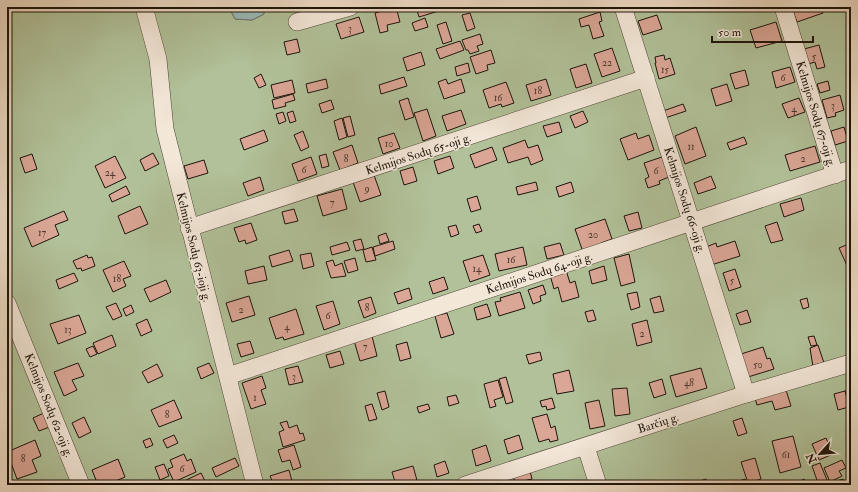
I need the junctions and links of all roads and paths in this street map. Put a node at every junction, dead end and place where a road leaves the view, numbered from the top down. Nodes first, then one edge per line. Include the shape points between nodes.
1 (144, 7) edge
2 (350, 7) edge
3 (623, 7) edge
4 (783, 7) edge
5 (297, 22) dead end
6 (646, 78) junction
7 (851, 169) edge
8 (835, 175) junction
9 (692, 222) junction
10 (189, 228) junction
11 (7, 303) edge
12 (851, 363) edge
13 (228, 376) junction
14 (746, 394) junction
15 (586, 447) junction
16 (81, 485) edge
17 (255, 485) edge
18 (465, 485) edge
19 (598, 485) edge

1 - 10 street, Kelmijos Sodų 63-ioji g. via 158,59 165,129
2 - 5 street
3 - 6 street, Kelmijos Sodų 66-oji g.
4 - 8 street, Kelmijos Sodų 67-oji g.
6 - 9 street, Kelmijos Sodų 66-oji g.
6 - 10 street, Kelmijos Sodų 65-oji g.
7 - 8 street, Kelmijos Sodų 64-oji g.
8 - 9 street, Kelmijos Sodų 64-oji g.
9 - 13 street, Kelmijos Sodų 64-oji g.
9 - 14 street, Kelmijos Sodų 66-oji g.
10 - 13 street, Kelmijos Sodų 63-ioji g.
11 - 16 street, Kelmijos Sodų 62-oji g.
12 - 14 street, Barčių g.
13 - 17 street, Kelmijos Sodų 63-ioji g.
14 - 15 street, Barčių g.
15 - 18 street, Barčių g.
15 - 19 street

